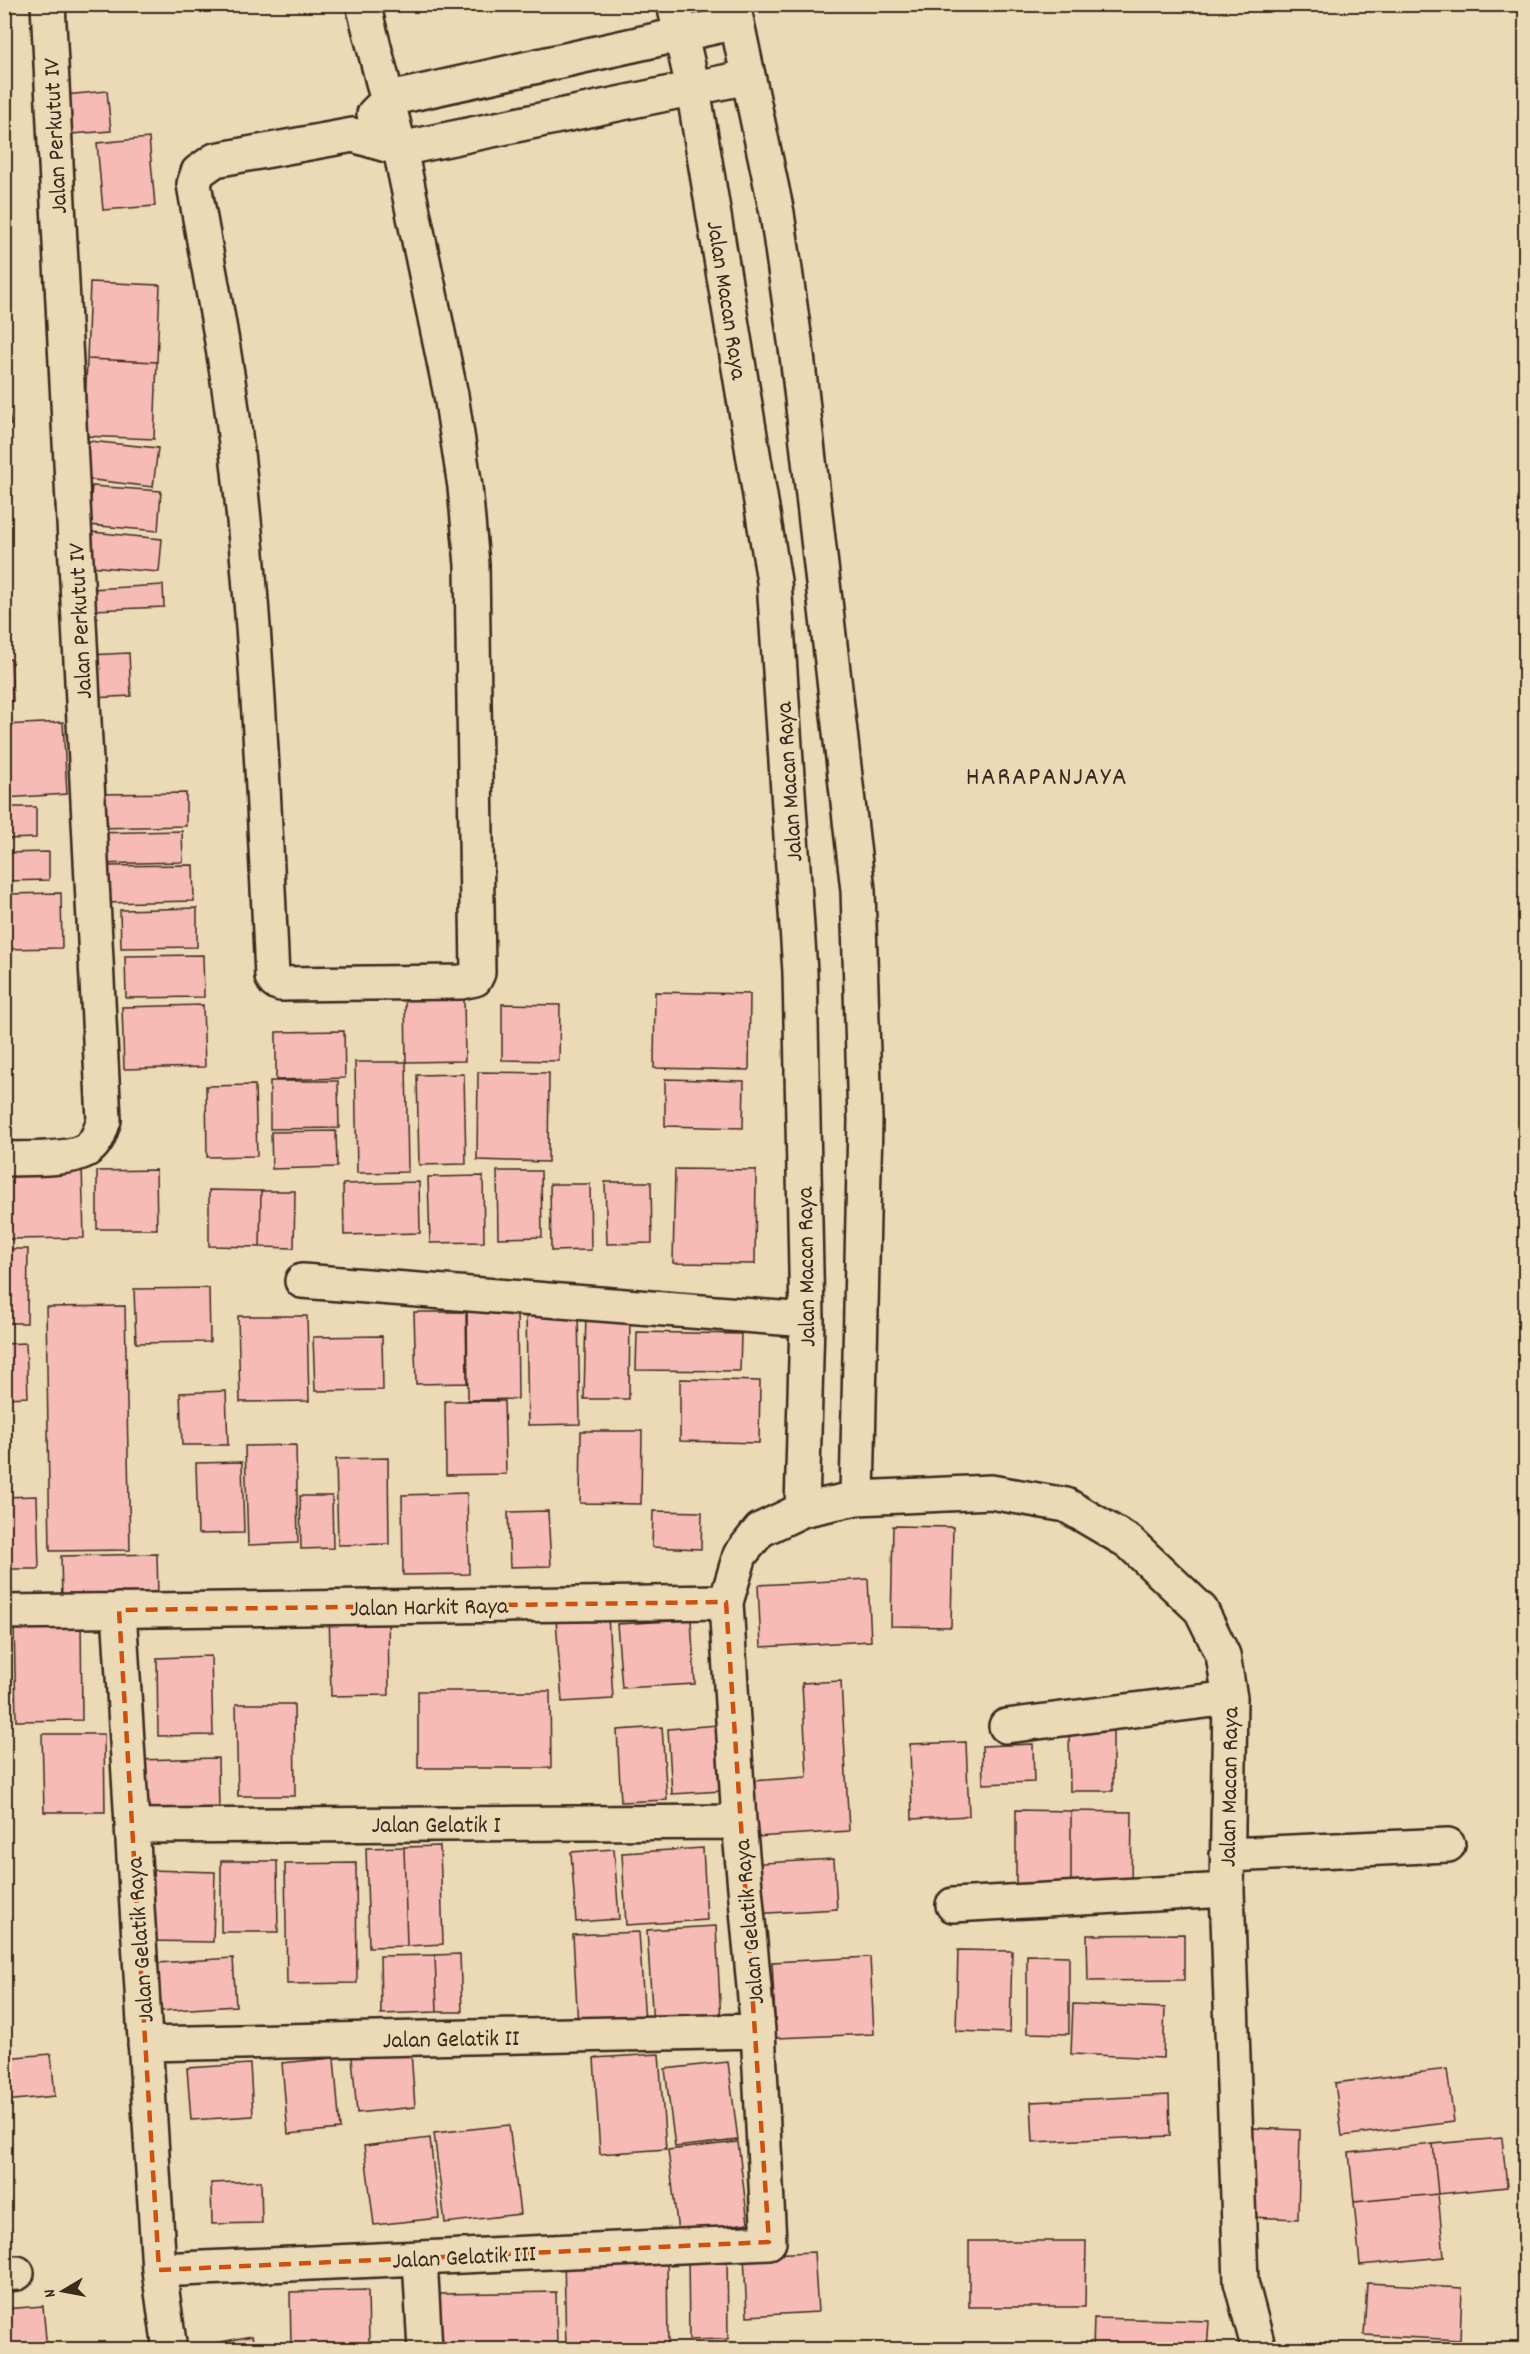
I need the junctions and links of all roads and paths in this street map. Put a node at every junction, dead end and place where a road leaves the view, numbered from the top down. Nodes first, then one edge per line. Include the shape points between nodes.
1 (48, 4) edge
2 (363, 4) edge
3 (735, 13) edge
4 (677, 20) edge
5 (748, 77) junction
6 (693, 88) junction
7 (389, 99) junction
8 (353, 135) junction
9 (400, 149) junction
10 (824, 576) junction
11 (774, 581) junction
12 (4, 1159) edge
13 (302, 1281) dead end
14 (807, 1320) junction
15 (857, 1498) junction
16 (802, 1510) junction
17 (726, 1602) junction
18 (119, 1610) junction
19 (4, 1612) edge
20 (1230, 1698) junction
21 (1006, 1726) dead end
22 (739, 1822) junction
23 (132, 1826) junction
24 (1448, 1845) dead end
25 (1227, 1855) junction
26 (1227, 1890) junction
27 (952, 1905) dead end
28 (758, 2031) junction
29 (145, 2044) junction
30 (769, 2242) joint
31 (420, 2258) junction
32 (159, 2270) junction
33 (171, 2349) edge
34 (425, 2349) edge
35 (1259, 2349) edge

1 - 12 street, Jalan Perkutut IV via 104,1120 99,1137 87,1150 69,1155
2 - 7 street
3 - 4 street
3 - 5 street
4 - 6 street, Jalan Macan Raya
4 - 7 street
5 - 6 street
5 - 10 street via 777,213
6 - 9 street
6 - 11 street, Jalan Macan Raya
7 - 8 street
7 - 9 street
8 - 9 street
8 - 9 street via 215,160 198,172 194,184 236,443 260,702 272,977 281,984 461,982 470,981 478,973 472,565 465,487 451,395
10 - 11 street
10 - 15 street via 858,890 865,1120
11 - 14 street, Jalan Macan Raya via 800,972
13 - 14 street
14 - 16 street, Jalan Macan Raya
15 - 16 street, Jalan Macan Raya
15 - 20 street, Jalan Macan Raya via 992,1492 1066,1504 1129,1542 1201,1610 1223,1655
16 - 17 street via 760,1530 740,1555
17 - 18 street, Jalan Harkit Raya
17 - 22 street, Jalan Gelatik Raya
18 - 19 street, Jalan Harkit Raya
18 - 23 street, Jalan Gelatik Raya
20 - 21 street
20 - 25 street, Jalan Macan Raya
22 - 23 street, Jalan Gelatik I
22 - 28 street, Jalan Gelatik Raya
23 - 29 street, Jalan Gelatik Raya
24 - 25 street
25 - 26 street, Jalan Macan Raya
26 - 27 street
26 - 35 street, Jalan Macan Raya via 1241,2282
28 - 29 street, Jalan Gelatik II
28 - 30 street, Jalan Gelatik Raya
29 - 32 street, Jalan Gelatik Raya
30 - 31 street, Jalan Gelatik III
31 - 32 street, Jalan Gelatik III
31 - 34 street
32 - 33 street, Jalan Gelatik Raya

